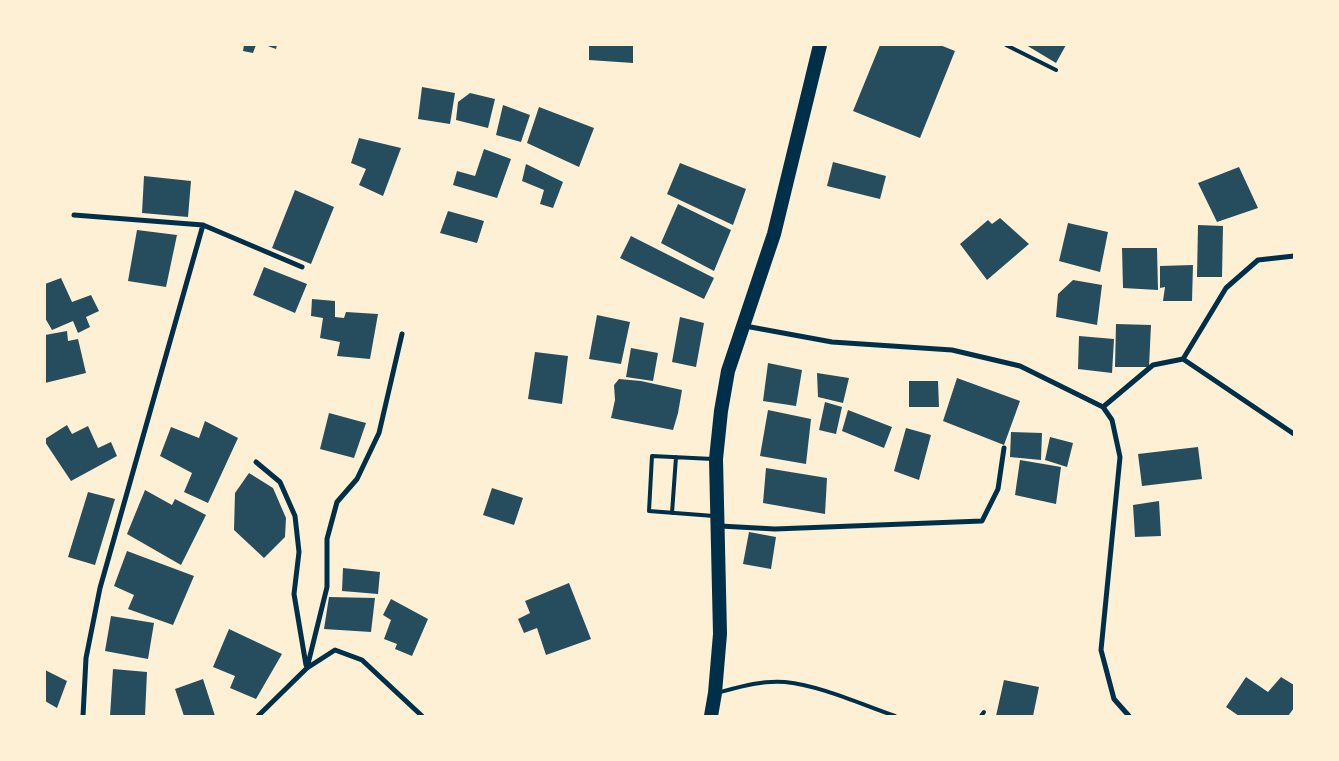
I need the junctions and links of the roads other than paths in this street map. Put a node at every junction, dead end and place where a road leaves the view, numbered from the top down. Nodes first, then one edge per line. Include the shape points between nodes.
1 (820, 45) edge
2 (1006, 45) edge
3 (1056, 70) dead end
4 (74, 215) dead end
5 (203, 225) junction
6 (1294, 256) edge
7 (302, 267) dead end
8 (743, 326) junction
9 (402, 334) dead end
10 (1183, 360) junction
11 (1103, 407) junction
12 (1294, 434) edge
13 (1004, 448) dead end
14 (676, 457) junction
15 (716, 459) junction
16 (256, 462) dead end
17 (672, 513) junction
18 (717, 521) junction
19 (306, 668) junction
20 (715, 693) junction
21 (83, 716) edge
22 (258, 716) edge
23 (422, 716) edge
24 (711, 716) edge
25 (895, 716) edge
26 (1129, 716) edge

1 - 8 highway via 774,234
2 - 3 lane
4 - 5 street
5 - 7 street
5 - 21 street via 100,588 86,658
6 - 10 street via 1258,260 1226,288
8 - 11 street via 832,342 952,350 1020,366
8 - 15 highway via 728,372
9 - 19 street via 379,434 357,480 337,502 327,539 327,586
10 - 11 street via 1153,365
10 - 12 street
11 - 26 street via 1112,420 1120,457 1101,650 1114,699
13 - 18 street via 998,489 982,521 775,530
14 - 15 lane
14 - 17 lane
14 - 17 lane via 652,456 649,511
15 - 18 highway
16 - 19 street via 280,482 295,516 299,552 294,594
17 - 18 lane
18 - 20 highway via 720,634
19 - 22 street
19 - 23 street via 335,650 362,660
20 - 24 highway
20 - 25 lane via 753,684 784,682 818,689

